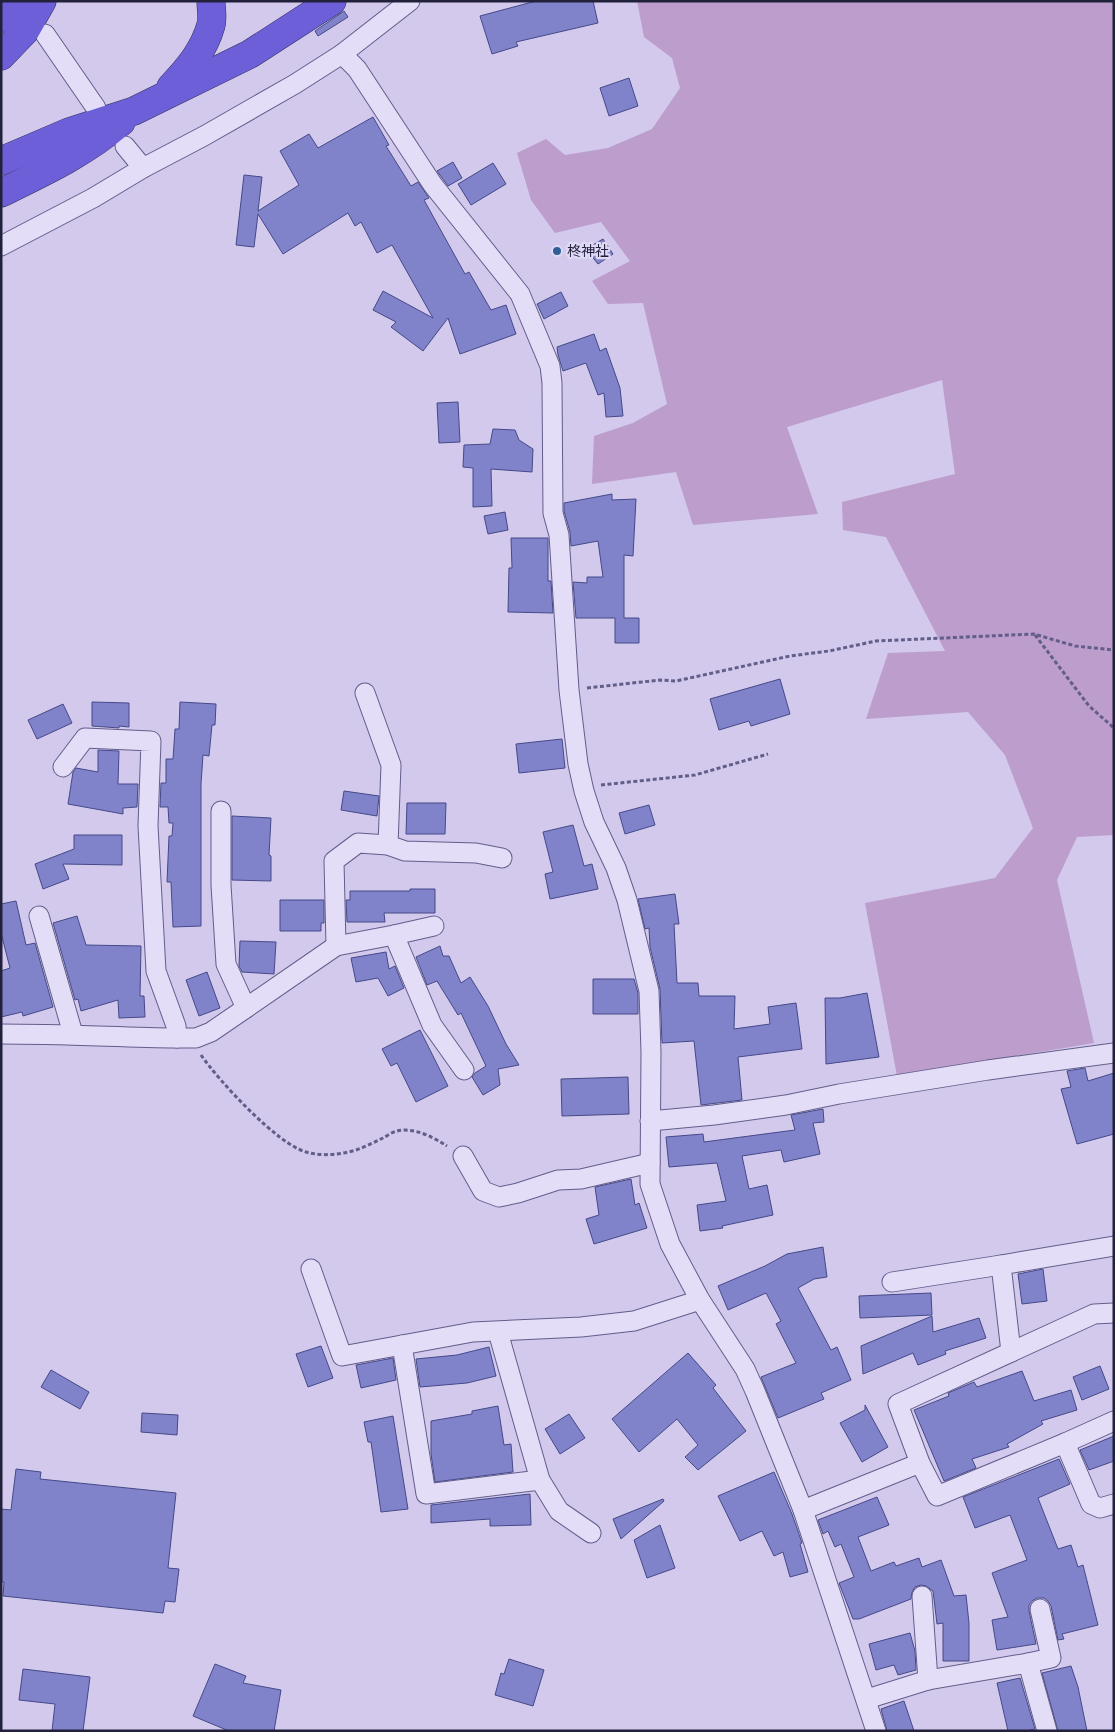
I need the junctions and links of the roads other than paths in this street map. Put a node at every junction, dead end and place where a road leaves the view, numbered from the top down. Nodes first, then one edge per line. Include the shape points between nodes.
1 (21, 1) edge
2 (42, 1) edge
3 (211, 1) edge
4 (332, 1) edge
5 (410, 1) edge
6 (1, 18) edge
7 (45, 34) dead end
8 (342, 54) junction
9 (1, 56) edge
10 (162, 96) junction
11 (96, 108) dead end
12 (134, 111) junction
13 (124, 146) dead end
14 (1, 161) edge
15 (143, 168) junction
16 (1, 193) edge
17 (1, 246) edge
18 (365, 693) dead end
19 (63, 767) dead end
20 (221, 811) dead end
21 (388, 845) junction
22 (502, 858) dead end
23 (39, 916) dead end
24 (434, 926) dead end
25 (394, 935) junction
26 (336, 946) junction
27 (246, 1008) junction
28 (1, 1034) edge
29 (73, 1034) junction
30 (177, 1038) junction
31 (1114, 1053) edge
32 (464, 1070) dead end
33 (650, 1121) junction
34 (462, 1156) road end
35 (650, 1163) junction
36 (1114, 1246) edge
37 (1001, 1265) junction
38 (312, 1269) dead end
39 (892, 1282) dead end
40 (700, 1300) junction
41 (1114, 1314) edge
42 (498, 1332) junction
43 (402, 1345) junction
44 (1011, 1352) junction
45 (1114, 1421) edge
46 (1065, 1444) junction
47 (920, 1463) junction
48 (540, 1480) junction
49 (1114, 1504) edge
50 (803, 1510) junction
51 (591, 1533) dead end
52 (922, 1596) dead end
53 (1040, 1609) dead end
54 (1028, 1663) junction
55 (928, 1680) junction
56 (867, 1699) junction
57 (876, 1731) edge
58 (1047, 1731) edge

1 - 6 highway
2 - 9 highway via 25,31
3 - 10 highway via 212,23 199,55
4 - 10 highway via 250,54
5 - 8 street
7 - 11 street
8 - 15 street via 295,84
8 - 33 street via 357,69 432,185 520,294 550,366 553,513 559,536 569,690 578,764 594,822 627,900 649,992
10 - 12 highway
12 - 14 highway via 69,132
12 - 16 highway via 72,158
13 - 15 street
15 - 17 street
18 - 21 street via 391,765
19 - 30 street via 85,738 152,741 148,826 156,971 176,1026
20 - 27 street via 226,964
21 - 22 street via 404,851 476,853
21 - 26 street via 358,844 334,861
23 - 29 street
24 - 25 street
25 - 26 street
25 - 32 street via 432,1025
26 - 27 street
27 - 30 street via 211,1032 196,1038
28 - 29 street
29 - 30 street
31 - 33 street via 988,1070 786,1105
33 - 35 street
34 - 35 street via 483,1191 499,1197 558,1180 581,1179
35 - 40 street via 650,1184 670,1244
36 - 37 street
37 - 39 street
37 - 44 street
38 - 43 street via 342,1356
40 - 42 street via 634,1320
40 - 50 street via 745,1369
41 - 44 street via 1094,1314
42 - 43 street via 473,1332
42 - 48 street
43 - 48 street via 426,1494
44 - 47 street via 898,1404
45 - 46 street
46 - 47 street via 937,1496
46 - 49 street via 1091,1504 1100,1508
47 - 50 street
48 - 51 street via 559,1511
50 - 56 street
52 - 55 street
53 - 54 street via 1051,1658
54 - 55 street
54 - 58 street
55 - 56 street
56 - 57 street

